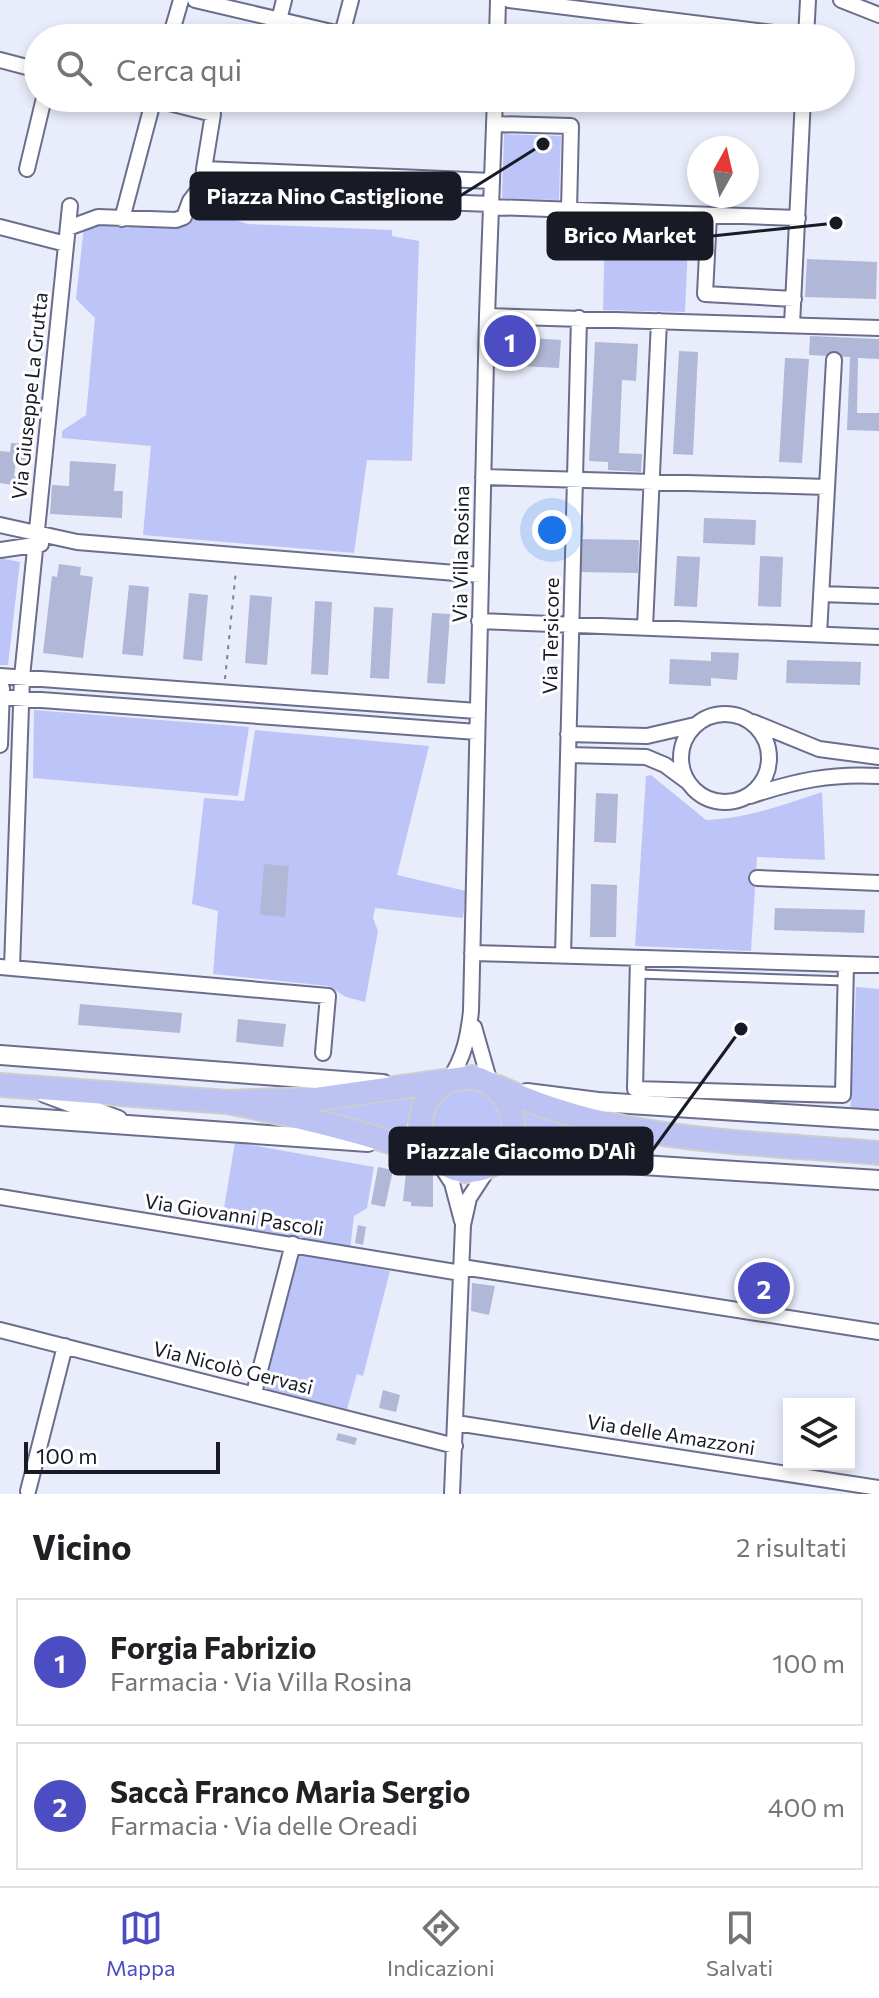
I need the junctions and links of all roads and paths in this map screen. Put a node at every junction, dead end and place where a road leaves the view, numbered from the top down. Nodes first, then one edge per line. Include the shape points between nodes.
1 (181, 0) edge
2 (195, 0) edge
3 (284, 0) edge
4 (351, 0) edge
5 (498, 0) edge
6 (509, 0) edge
7 (808, 0) edge
8 (841, 0) edge
9 (879, 15) edge
10 (279, 20) junction
11 (174, 24) edge
12 (297, 24) edge
13 (345, 24) edge
14 (497, 24) edge
15 (697, 24) edge
16 (807, 24) edge
17 (0, 60) edge
18 (24, 66) edge
19 (41, 112) edge
20 (149, 112) edge
21 (205, 112) edge
22 (494, 112) edge
23 (802, 112) edge
24 (494, 124) junction
25 (27, 169) dead end
26 (204, 176) junction
27 (492, 181) junction
28 (70, 206) dead end
29 (491, 206) junction
30 (569, 210) junction
31 (709, 215) junction
32 (798, 218) junction
33 (122, 219) junction
34 (0, 227) edge
35 (68, 228) junction
36 (66, 244) junction
37 (794, 299) junction
38 (487, 316) junction
39 (579, 318) junction
40 (659, 321) junction
41 (792, 325) junction
42 (879, 328) edge
43 (834, 360) dead end
44 (483, 477) junction
45 (575, 480) junction
46 (652, 482) junction
47 (827, 487) junction
48 (0, 525) edge
49 (35, 546) junction
50 (0, 550) edge
51 (238, 555) junction
52 (480, 575) junction
53 (821, 594) junction
54 (879, 596) edge
55 (479, 621) junction
56 (571, 624) junction
57 (645, 627) junction
58 (819, 634) junction
59 (879, 637) edge
60 (1, 676) edge
61 (22, 677) junction
62 (173, 689) junction
63 (224, 692) junction
64 (1, 697) edge
65 (21, 698) junction
66 (309, 698) junction
67 (430, 707) junction
68 (172, 709) junction
69 (477, 711) junction
70 (308, 719) junction
71 (749, 721) junction
72 (696, 725) junction
73 (429, 728) junction
74 (477, 732) junction
75 (568, 734) junction
76 (0, 745) edge
77 (568, 755) junction
78 (879, 757) edge
79 (879, 776) edge
80 (688, 782) junction
81 (738, 800) junction
82 (0, 830) edge
83 (17, 830) junction
84 (757, 878) dead end
85 (879, 883) edge
86 (472, 953) junction
87 (563, 956) junction
88 (638, 958) junction
89 (846, 964) junction
90 (879, 965) edge
91 (6, 968) edge
92 (638, 974) junction
93 (846, 981) junction
94 (471, 1011) junction
95 (323, 1053) dead end
96 (0, 1055) edge
97 (447, 1081) junction
98 (0, 1085) edge
99 (418, 1086) junction
100 (496, 1086) junction
101 (31, 1088) junction
102 (227, 1102) junction
103 (0, 1116) edge
104 (876, 1121) edge
105 (139, 1127) junction
106 (684, 1137) junction
107 (396, 1144) junction
108 (879, 1153) edge
109 (436, 1160) junction
110 (502, 1160) junction
111 (879, 1180) edge
112 (0, 1197) edge
113 (463, 1225) junction
114 (293, 1244) junction
115 (461, 1270) junction
116 (0, 1330) edge
117 (879, 1332) edge
118 (65, 1346) junction
119 (254, 1393) junction
120 (456, 1423) junction
121 (455, 1446) junction
122 (879, 1486) edge
123 (28, 1491) dead end
124 (452, 1494) edge
125 (877, 1494) edge

1 - 11 street
2 - 10 street
3 - 10 street
4 - 13 street
5 - 14 street
6 - 15 street
7 - 16 street
8 - 9 street
10 - 12 street
17 - 18 street
19 - 25 street
20 - 33 street
21 - 26 street via 213,114
22 - 24 street, Via Villa Rosina
23 - 32 street
24 - 27 street, Via Villa Rosina
24 - 30 street via 571,126
26 - 27 street
26 - 29 street via 212,193
26 - 33 street via 184,217
27 - 29 street, Via Villa Rosina
28 - 35 street, Via Giuseppe La Grutta
29 - 30 street
29 - 38 street, Via Villa Rosina
30 - 31 street
31 - 32 street
31 - 37 street via 705,294
32 - 37 street
33 - 35 street via 98,217
34 - 36 street
35 - 36 street, Via Giuseppe La Grutta
36 - 49 street, Via Giuseppe La Grutta
37 - 41 street
38 - 39 street
38 - 44 street, Via Villa Rosina
39 - 40 street
39 - 45 street, Via Tersicore
40 - 41 street
40 - 46 street
41 - 42 street
43 - 47 street
44 - 45 street
44 - 52 street, Via Villa Rosina
45 - 46 street
45 - 56 street, Via Tersicore
46 - 47 street
46 - 57 street
47 - 53 street
48 - 49 street
49 - 50 street
49 - 51 street via 77,542
49 - 61 street, Via Giuseppe La Grutta
51 - 52 street
51 - 63 path
52 - 55 street, Via Villa Rosina
53 - 54 street
53 - 58 street
55 - 56 street
55 - 69 street, Via Villa Rosina
56 - 57 street
56 - 75 street, Via Tersicore
57 - 58 street
58 - 59 street
60 - 61 street
60 - 64 street
61 - 62 street
61 - 65 street, Via Giuseppe La Grutta
62 - 63 street
62 - 68 street
63 - 66 street
64 - 65 street
64 - 76 street
65 - 68 street
65 - 83 street, Via Giuseppe La Grutta
66 - 67 street
66 - 70 street
67 - 69 street
67 - 73 street
68 - 70 street
69 - 74 street, Via Villa Rosina
70 - 73 street
71 - 72 street via 722,714
71 - 78 street via 819,749
71 - 81 street via 759,730 769,756 761,783
72 - 75 street via 647,736
72 - 80 street via 681,752
73 - 74 street
74 - 86 street, Via Villa Rosina
75 - 77 street, Via Tersicore
77 - 80 street via 646,757
77 - 87 street, Via Tersicore
79 - 81 street via 817,777
80 - 81 street via 710,799
82 - 83 street
83 - 91 street, Via Giuseppe La Grutta
84 - 85 street
86 - 87 street
86 - 94 street, Via Villa Rosina
87 - 88 street
88 - 89 street
88 - 92 street
89 - 90 street
89 - 93 street
91 - 95 street via 328,996
92 - 93 lane
92 - 93 street via 635,1089 843,1095
94 - 97 street, Via Villa Rosina via 462,1061
94 - 100 street, Via Villa Rosina
96 - 99 street
97 - 99 main road
97 - 100 main road via 472,1077
97 - 109 main road via 433,1091 420,1117 425,1147
98 - 101 main road
99 - 102 main road via 316,1099
100 - 104 street via 598,1102
100 - 106 main road via 581,1117
100 - 110 main road via 508,1101 514,1122
101 - 102 main road
101 - 105 street
102 - 107 main road via 302,1116
103 - 105 street
105 - 107 street
106 - 108 main road
106 - 110 main road via 599,1140
107 - 109 main road
109 - 110 main road via 459,1170
109 - 113 street via 452,1183
110 - 111 street
110 - 113 street via 469,1198
112 - 114 street, Via Giovanni Pascoli
113 - 115 street
114 - 115 street, Via Giovanni Pascoli
114 - 119 street
115 - 117 street, Via Giovanni Pascoli
115 - 120 street
116 - 118 street, Via Nicolò Gervasi
118 - 119 street, Via Nicolò Gervasi
118 - 123 street
119 - 121 street, Via Nicolò Gervasi
120 - 121 street
120 - 122 street, Via delle Amazzoni
121 - 124 street
122 - 125 street

